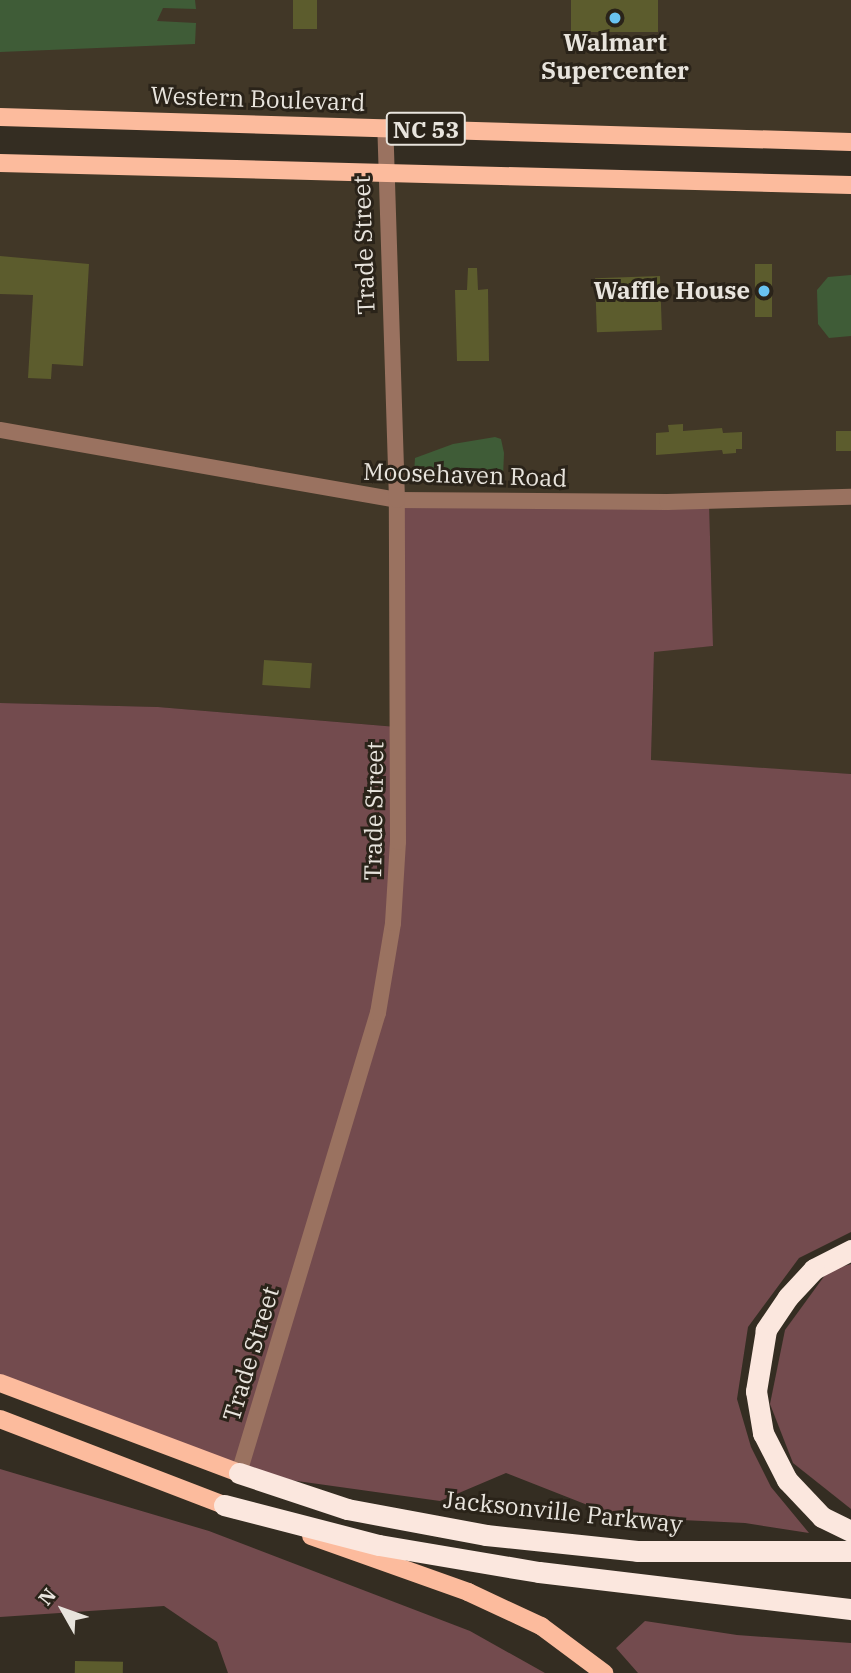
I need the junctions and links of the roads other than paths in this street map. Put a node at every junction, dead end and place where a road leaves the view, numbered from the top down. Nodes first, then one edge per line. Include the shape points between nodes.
1 (0, 117) edge
2 (385, 127) junction
3 (851, 142) edge
4 (0, 163) edge
5 (384, 173) junction
6 (851, 185) edge
7 (0, 430) edge
8 (851, 497) edge
9 (397, 500) junction
10 (851, 1250) edge
11 (0, 1383) edge
12 (0, 1419) edge
13 (239, 1473) junction
14 (224, 1505) junction
15 (851, 1531) edge
16 (851, 1551) edge
17 (851, 1609) edge
18 (604, 1673) edge

1 - 2 main road, Western Boulevard / NC 53
2 - 3 main road, Western Boulevard / NC 53
2 - 5 street, Trade Street
4 - 5 main road, NC 53
5 - 6 main road, NC 53
5 - 9 street, Trade Street
7 - 9 street, Moosehaven Road
8 - 9 street, Moosehaven Road via 667,502
9 - 13 street, Trade Street via 398,842 393,923 378,1013
10 - 15 highway via 814,1269 788,1297 766,1330 756,1391 762,1433 788,1480 822,1517
11 - 13 main road, Jacksonville Parkway
12 - 14 main road
13 - 16 highway, Jacksonville Parkway via 347,1509 486,1535 637,1551
14 - 17 highway via 379,1545 513,1568
14 - 18 main road via 468,1592 541,1626

